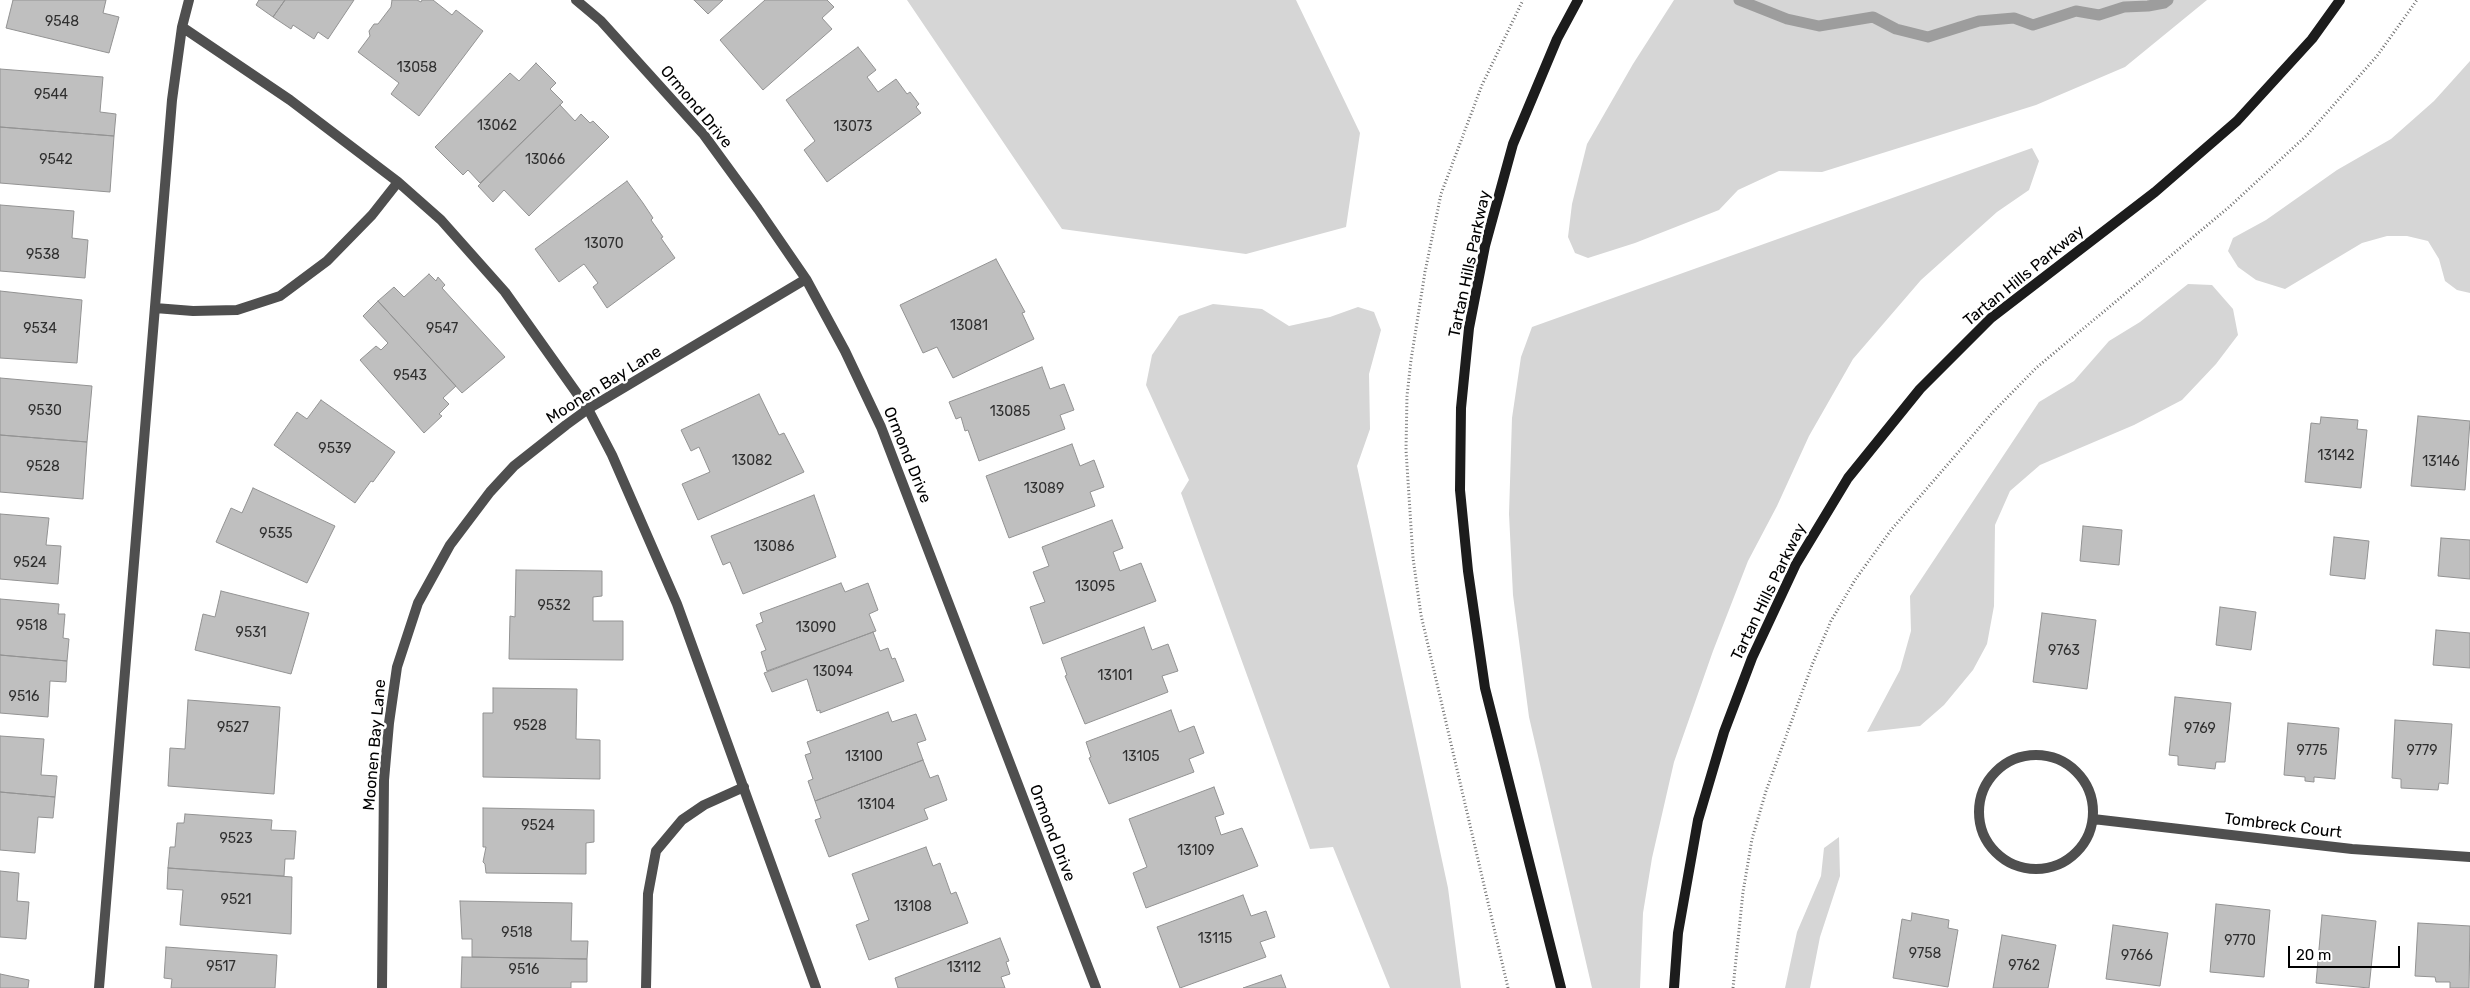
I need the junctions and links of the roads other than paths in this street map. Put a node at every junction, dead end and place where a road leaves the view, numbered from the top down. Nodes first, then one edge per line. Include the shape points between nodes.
1 (189, 0) edge
2 (576, 0) edge
3 (1578, 0) edge
4 (2340, 0) edge
5 (182, 27) junction
6 (398, 182) junction
7 (806, 279) junction
8 (155, 308) junction
9 (588, 409) junction
10 (744, 787) junction
11 (2093, 819) junction
12 (2470, 857) edge
13 (99, 988) edge
14 (382, 988) edge
15 (646, 988) edge
16 (816, 988) edge
17 (1096, 988) edge
18 (1561, 988) edge
19 (1674, 988) edge

1 - 5 street
2 - 7 street, Ormond Drive via 601,21 704,135
3 - 18 street, Tartan Hills Parkway via 1557,39 1513,144 1485,246 1469,328 1461,408 1460,490 1485,688
4 - 19 street, Tartan Hills Parkway via 2312,39 2237,122 2154,192 1991,318 1920,389 1848,478 1796,564 1752,658 1724,732 1698,820 1678,933
5 - 6 street via 290,100
5 - 8 street via 172,100
6 - 8 street via 372,215 327,261 280,296 237,310
6 - 9 street via 441,220 505,292
7 - 9 street, Moonen Bay Lane
7 - 17 street, Ormond Drive via 881,427
8 - 13 street
9 - 10 street via 612,455 677,604
9 - 14 street, Moonen Bay Lane via 514,466 490,492 450,545 418,603 397,667 389,723 384,780
10 - 15 street via 704,805 682,820 656,850 648,894
10 - 16 street
11 - 11 street via 2093,801 2086,783 2074,768 2058,758 2040,754 2022,756 2004,764 1982,793 1979,811 1981,828 2000,856 2014,865 2031,869 2056,865 2078,851
11 - 12 street, Tombreck Court via 2352,849

